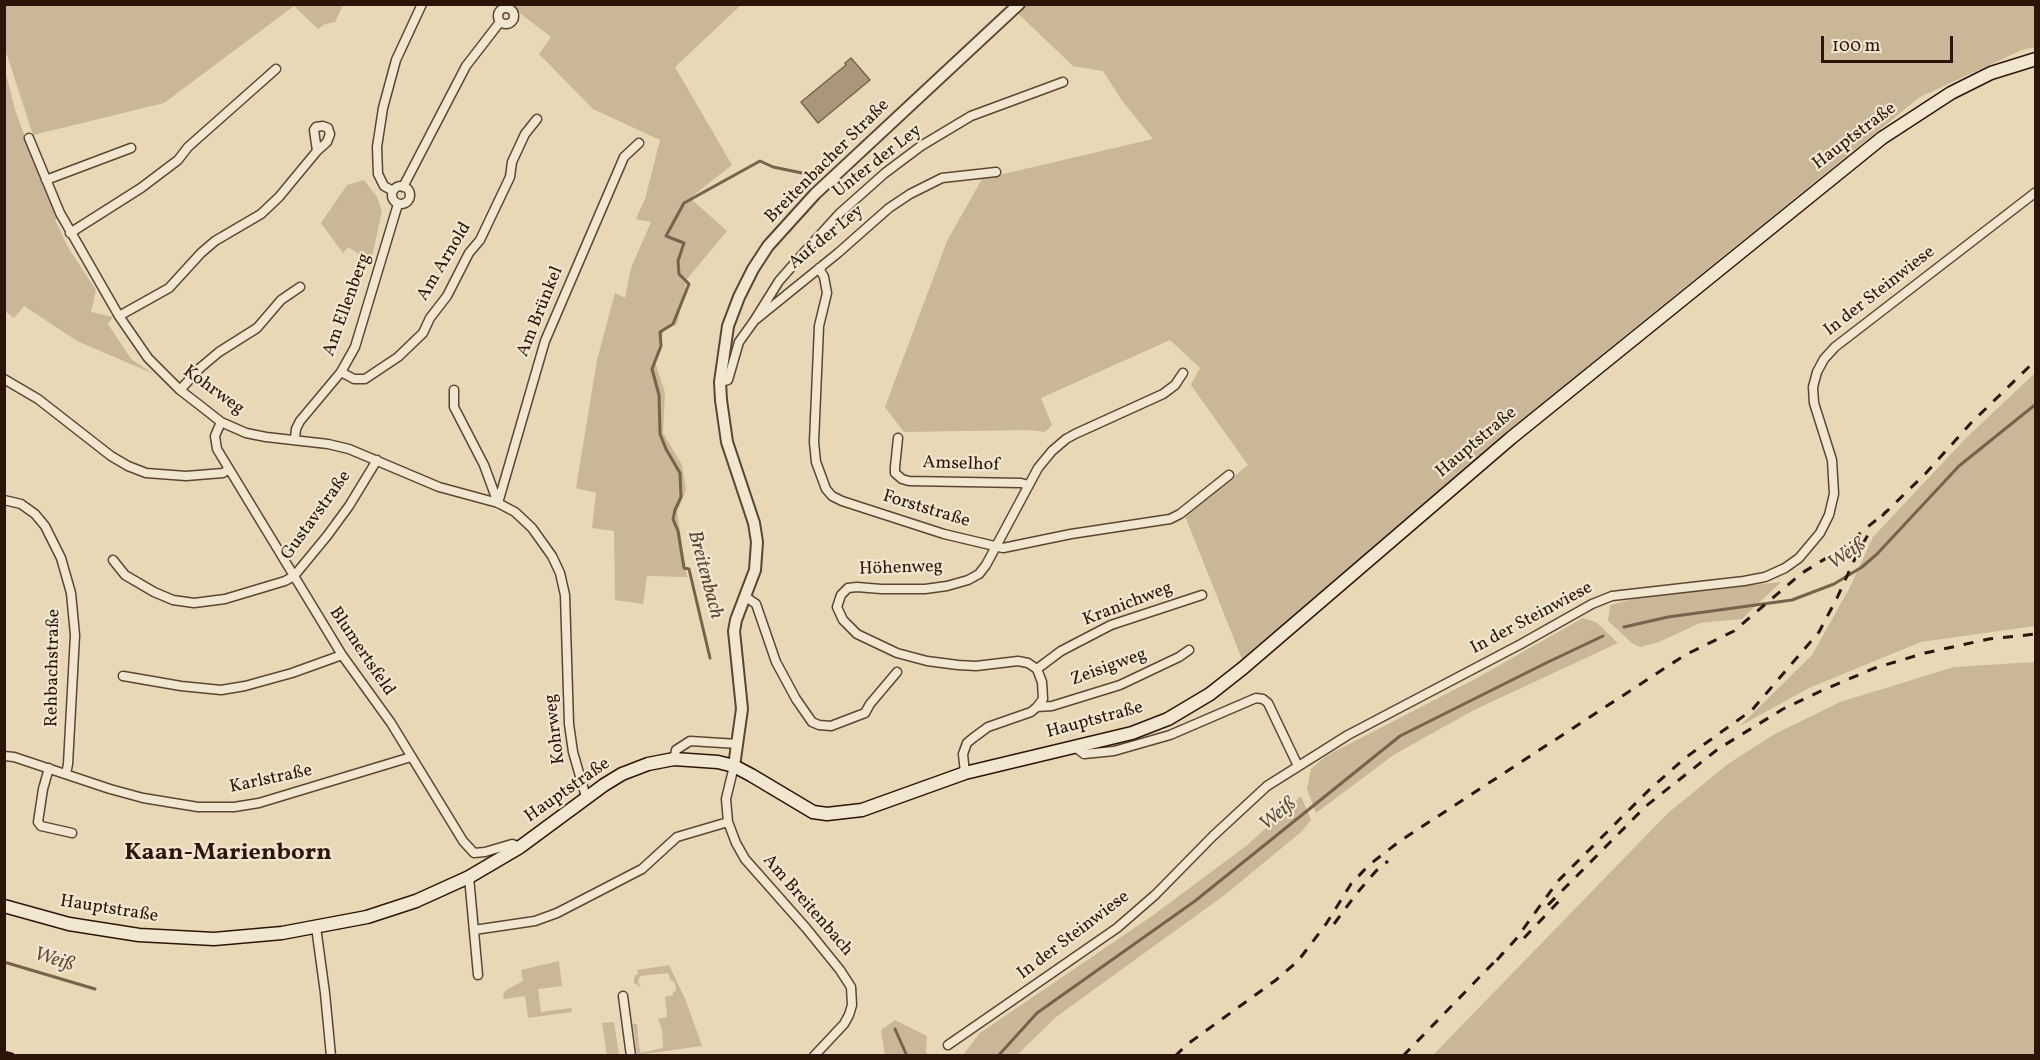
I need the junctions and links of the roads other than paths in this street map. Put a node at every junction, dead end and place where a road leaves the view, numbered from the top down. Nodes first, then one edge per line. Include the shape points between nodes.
1 (422, 4) edge
2 (1019, 4) edge
3 (500, 22) dead end
4 (2036, 59) edge
5 (276, 69) dead end
6 (1063, 82) dead end
7 (537, 119) dead end
8 (29, 138) dead end
9 (639, 143) dead end
10 (131, 148) dead end
11 (317, 151) dead end
12 (996, 172) dead end
13 (46, 180) junction
14 (403, 187) junction
15 (393, 191) junction
16 (2036, 192) edge
17 (398, 204) junction
18 (70, 233) junction
19 (819, 268) junction
20 (300, 287) dead end
21 (119, 316) junction
22 (754, 321) junction
23 (341, 372) junction
24 (1183, 373) dead end
25 (4, 379) edge
26 (720, 382) junction
27 (180, 390) junction
28 (454, 390) dead end
29 (222, 422) junction
30 (898, 438) dead end
31 (295, 439) junction
32 (377, 460) junction
33 (229, 470) junction
34 (1229, 475) dead end
35 (1028, 485) junction
36 (4, 500) edge
37 (498, 503) junction
38 (995, 547) junction
39 (113, 560) dead end
40 (294, 576) junction
41 (1202, 595) dead end
42 (746, 597) junction
43 (1189, 650) dead end
44 (342, 655) junction
45 (1037, 669) junction
46 (897, 672) dead end
47 (123, 676) dead end
48 (1037, 707) junction
49 (738, 744) junction
50 (1075, 747) junction
51 (4, 756) edge
52 (411, 757) junction
53 (674, 759) junction
54 (734, 766) junction
55 (1298, 766) junction
56 (49, 768) junction
57 (964, 773) junction
58 (66, 774) junction
59 (586, 797) junction
60 (728, 822) junction
61 (72, 833) dead end
62 (520, 847) junction
63 (469, 877) junction
64 (4, 906) edge
65 (316, 927) junction
66 (474, 930) junction
67 (478, 975) dead end
68 (622, 996) dead end
69 (948, 1045) dead end
70 (331, 1056) edge
71 (631, 1056) edge
72 (814, 1056) edge

1 - 15 street via 396,60 382,108 378,174 384,186
2 - 26 street, Breitenbacher Straße via 834,176 768,246 739,297 728,326
3 - 14 street, Am Ellenberg via 466,66
4 - 50 main road, Hauptstraße via 1991,73 1951,93 1882,138 1511,438 1210,694 1168,719 1132,733
5 - 18 street via 178,160
6 - 22 street, Unter der Ley via 971,116 885,173 807,249 779,281
7 - 23 street, Am Arnold via 525,134 480,240 423,333 398,357 365,379 354,379
8 - 13 street, Kohrweg
9 - 37 street, Am Brünkel via 624,157 545,341
10 - 13 street
11 - 21 street via 261,214 215,241 169,288
12 - 19 street, Auf der Ley via 954,175 930,183 890,208
13 - 18 street, Kohrweg
14 - 15 street
14 - 17 street, Am Ellenberg via 409,198
15 - 17 street via 393,200
16 - 55 street, In der Steinwiese via 1824,359 1816,372 1814,403 1832,460 1834,494 1820,533 1799,558 1765,577 1744,582 1612,596 1592,604 1348,735
17 - 23 street, Am Ellenberg via 364,320
18 - 21 street, Kohrweg
19 - 22 street, Auf der Ley
19 - 38 street, Forststraße via 827,293 819,326 814,442 816,462 826,489 842,501
20 - 27 street via 281,300 257,328 200,368
21 - 27 street, Kohrweg via 148,358
22 - 26 street, Auf der Ley via 739,342 728,380
23 - 31 street, Am Ellenberg via 300,421
24 - 35 street, Höhenweg via 1163,394 1066,439 1042,461
25 - 33 street via 57,412 111,456 146,473 186,476
26 - 42 street, Breitenbacher Straße via 727,442 757,542 755,570
27 - 29 street, Kohrweg
28 - 37 street via 454,407 484,465
29 - 31 street, Kohrweg via 246,433
29 - 33 street, Blumertsfeld via 214,436 215,443
30 - 35 street, Amselhof via 895,473 902,479
31 - 32 street, Kohrweg via 349,448
32 - 37 street, Kohrweg via 439,487
32 - 40 street, Gustavstraße via 349,506
33 - 40 street, Blumertsfeld
34 - 38 street, Forststraße via 1170,519
35 - 38 street, Höhenweg
36 - 58 street, Rehbachstraße via 21,504 45,526 61,558 71,593 75,635
37 - 59 street, Kohrweg via 532,528 560,573 567,623 569,724
38 - 45 street, Höhenweg via 986,565 968,580 925,589 848,588 838,601 839,613 857,634 897,653 958,665 1029,663
39 - 40 street, Gustavstraße via 125,574 154,592 194,603 225,599
40 - 44 street, Blumertsfeld
41 - 45 street, Kranichweg via 1111,625 1061,651
42 - 46 street via 756,604 776,662 796,699 819,726 831,726 865,713
42 - 49 street, Breitenbacher Straße via 734,631 742,709
43 - 48 street, Zeisigweg via 1120,685
44 - 47 street via 292,673 221,690
44 - 52 street, Blumertsfeld
45 - 48 street via 1043,699
48 - 57 street via 988,727 967,743
49 - 53 street via 690,741 676,750
49 - 54 street, Breitenbacher Straße
50 - 55 street via 1084,754 1114,751 1170,735 1256,698 1268,703
50 - 57 main road, Hauptstraße
51 - 56 street
52 - 58 street, Karlstraße via 308,790 234,807 198,807 143,798
52 - 62 street, Blumertsfeld via 474,853 512,844
53 - 54 main road, Hauptstraße
53 - 59 main road, Hauptstraße via 622,774
54 - 57 main road, Hauptstraße via 799,805 827,814 862,810
54 - 60 street, Am Breitenbach via 726,799
55 - 69 street, In der Steinwiese via 1267,786 1117,928
56 - 58 street
56 - 61 street via 38,822
59 - 62 main road, Hauptstraße
60 - 66 street via 676,837 642,869 557,913 535,921
60 - 72 street, Am Breitenbach via 745,859 851,987 849,1015
62 - 63 main road, Hauptstraße
63 - 65 main road, Hauptstraße via 417,901 367,917
63 - 66 street
64 - 65 main road, Hauptstraße via 69,924 168,938 214,939
65 - 70 street
66 - 67 street
68 - 71 street

